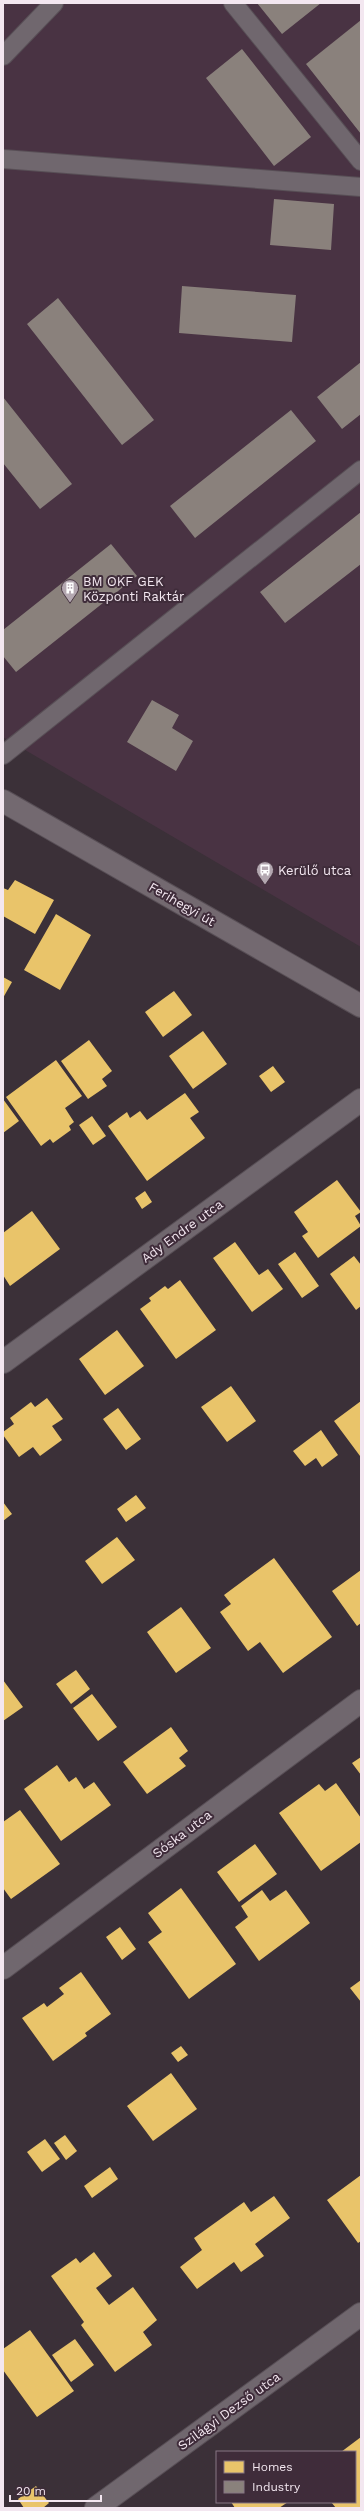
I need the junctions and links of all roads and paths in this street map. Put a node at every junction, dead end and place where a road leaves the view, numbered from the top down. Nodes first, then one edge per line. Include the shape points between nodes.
1 (54, 3) edge
2 (233, 3) edge
3 (3, 56) edge
4 (3, 159) edge
5 (361, 160) edge
6 (361, 187) edge
7 (361, 470) edge
8 (3, 755) edge
9 (3, 801) edge
10 (361, 1006) edge
11 (361, 1100) edge
12 (3, 1362) edge
13 (361, 1700) edge
14 (3, 1968) edge
15 (361, 2314) edge
16 (96, 2508) edge

1 - 3 lane
2 - 5 lane
4 - 6 lane
7 - 8 lane
9 - 10 main road, Ferihegyi út
11 - 12 street, Ady Endre utca
13 - 14 street, Sóska utca
15 - 16 street, Szilágyi Dezső utca

